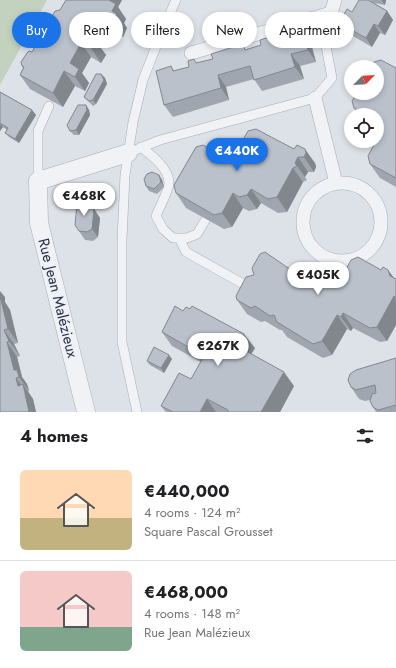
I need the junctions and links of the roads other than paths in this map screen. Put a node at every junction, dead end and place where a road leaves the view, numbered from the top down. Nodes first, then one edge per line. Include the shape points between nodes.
1 (176, 0) edge
2 (336, 0) edge
3 (326, 48) edge
4 (191, 53) dead end
5 (316, 98) junction
6 (49, 106) edge
7 (134, 150) junction
8 (38, 181) junction
9 (336, 182) junction
10 (206, 219) edge
11 (179, 238) junction
12 (245, 285) edge
13 (86, 412) edge
14 (136, 412) edge

1 - 7 lane via 143,80 132,122
2 - 4 street via 331,13
3 - 5 lane via 332,78
5 - 7 lane
5 - 9 street
6 - 8 lane via 38,131
7 - 8 street
7 - 11 lane via 153,157 166,172 170,184 156,216 163,229 173,238
7 - 14 lane via 122,240 122,342
8 - 13 street, Rue Jean Malézieux via 39,223
9 - 9 street via 347,182 362,187 378,204 382,224 375,244 358,258 337,262 322,256 304,232 305,207 316,192
10 - 11 lane via 197,234
11 - 12 lane via 186,252

